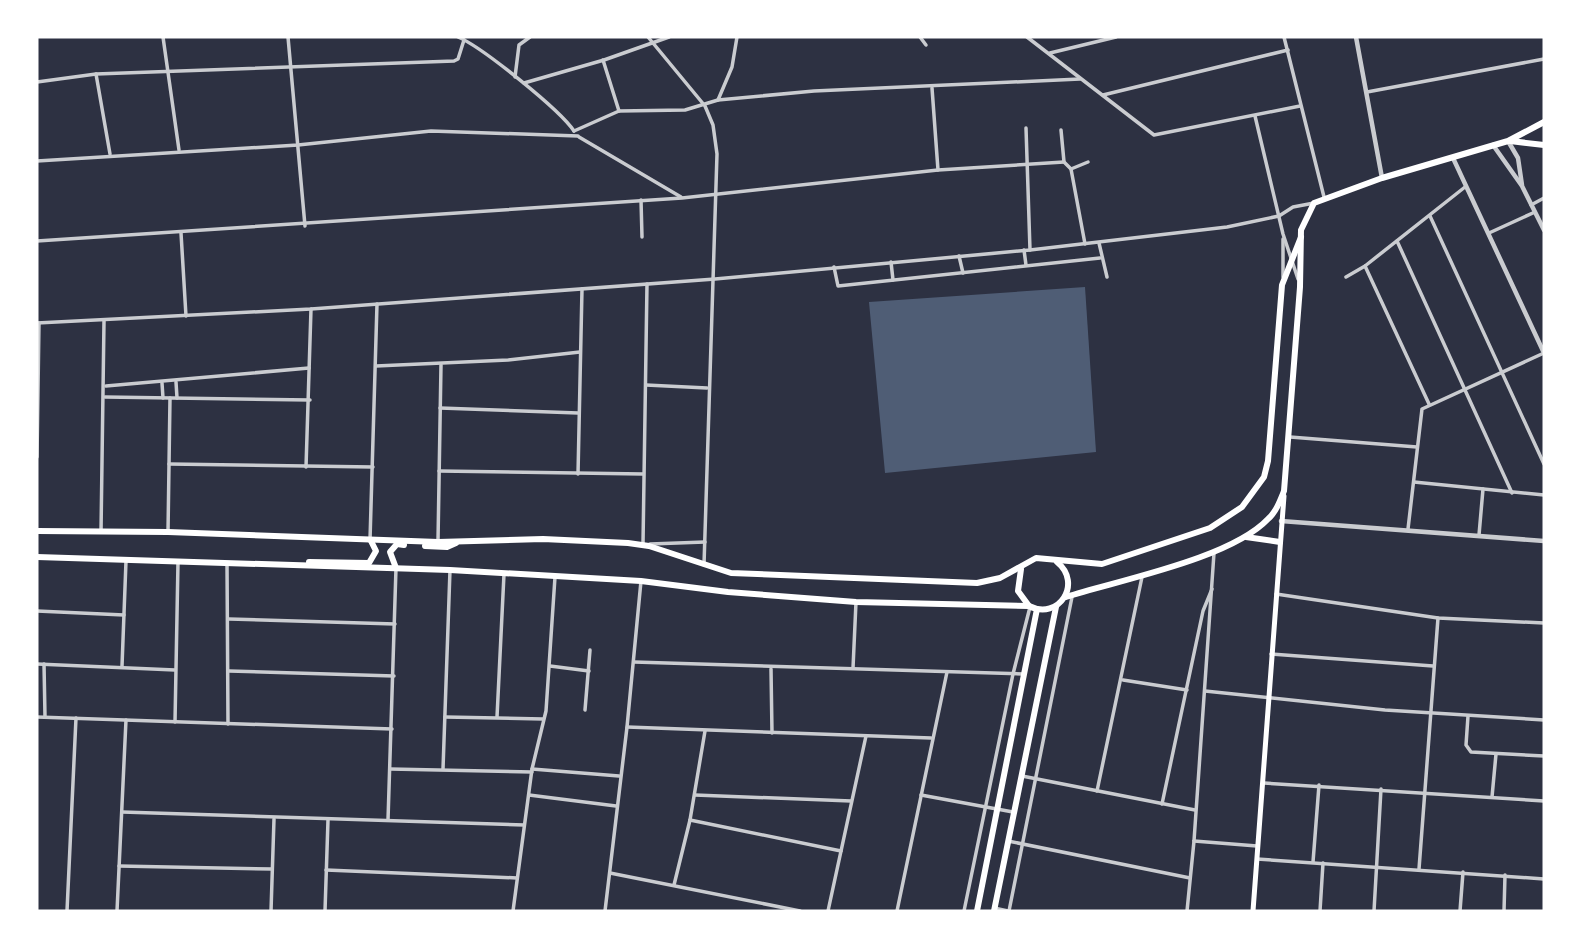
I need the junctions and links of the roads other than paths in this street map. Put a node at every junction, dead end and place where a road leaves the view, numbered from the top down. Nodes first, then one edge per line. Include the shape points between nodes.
1 (163, 37) edge
2 (288, 37) edge
3 (458, 37) edge
4 (530, 37) edge
5 (648, 37) edge
6 (669, 37) edge
7 (737, 37) edge
8 (920, 37) edge
9 (1027, 37) edge
10 (1116, 37) edge
11 (1284, 37) edge
12 (1356, 37) edge
13 (464, 40) junction
14 (653, 43) junction
15 (926, 45) dead end
16 (1288, 50) junction
17 (1049, 54) junction
18 (603, 60) junction
19 (1544, 60) edge
20 (290, 65) junction
21 (169, 72) junction
22 (96, 74) junction
23 (515, 77) junction
24 (1080, 79) junction
25 (37, 82) edge
26 (523, 83) junction
27 (932, 88) junction
28 (1367, 92) junction
29 (1102, 96) junction
30 (718, 100) junction
31 (705, 106) junction
32 (1300, 106) junction
33 (619, 111) junction
34 (1255, 116) junction
35 (1544, 122) edge
36 (1026, 128) dead end
37 (1061, 130) dead end
38 (574, 131) junction
39 (578, 136) junction
40 (1508, 141) junction
41 (298, 145) junction
42 (1493, 145) junction
43 (1544, 145) edge
44 (179, 150) junction
45 (110, 155) junction
46 (1453, 158) junction
47 (37, 161) edge
48 (1064, 162) junction
49 (1088, 162) dead end
50 (1028, 164) junction
51 (1071, 169) junction
52 (938, 170) junction
53 (1382, 178) junction
54 (1522, 186) junction
55 (1465, 187) junction
56 (716, 194) junction
57 (1324, 197) junction
58 (682, 198) junction
59 (1544, 198) edge
60 (641, 200) junction
61 (1314, 203) junction
62 (1531, 205) junction
63 (1535, 212) junction
64 (1279, 216) junction
65 (1430, 216) junction
66 (305, 226) junction
67 (1544, 230) edge
68 (181, 233) junction
69 (1283, 234) junction
70 (1487, 234) junction
71 (642, 237) dead end
72 (1301, 237) junction
73 (37, 241) edge
74 (1397, 241) junction
75 (1099, 243) junction
76 (1085, 244) junction
77 (1024, 250) junction
78 (1030, 250) junction
79 (959, 256) junction
80 (1100, 258) junction
81 (1292, 260) junction
82 (891, 262) junction
83 (1026, 266) junction
84 (834, 267) junction
85 (1365, 267) junction
86 (963, 273) junction
87 (1107, 277) dead end
88 (1346, 277) dead end
89 (715, 279) junction
90 (893, 280) junction
91 (647, 284) junction
92 (1282, 285) junction
93 (1300, 287) junction
94 (582, 289) junction
95 (377, 304) junction
96 (311, 309) junction
97 (186, 316) junction
98 (104, 321) junction
99 (38, 323) edge
100 (1542, 344) edge
101 (580, 352) junction
102 (1544, 353) edge
103 (441, 365) junction
104 (375, 366) junction
105 (309, 368) junction
106 (1503, 372) junction
107 (176, 382) junction
108 (162, 383) junction
109 (646, 385) junction
110 (106, 386) junction
111 (708, 388) junction
112 (1466, 389) junction
113 (105, 397) junction
114 (163, 398) junction
115 (170, 398) junction
116 (177, 398) junction
117 (310, 400) junction
118 (1429, 405) junction
119 (440, 408) junction
120 (578, 413) junction
121 (1288, 436) junction
122 (1417, 447) junction
123 (37, 457) edge
124 (169, 464) junction
125 (1544, 464) edge
126 (306, 467) junction
127 (373, 467) junction
128 (439, 471) junction
129 (578, 474) junction
130 (643, 474) junction
131 (1415, 482) junction
132 (1483, 489) junction
133 (1284, 491) junction
134 (1512, 493) junction
135 (1544, 495) edge
136 (1281, 521) junction
137 (1408, 529) junction
138 (101, 532) junction
139 (168, 532) junction
140 (37, 533) edge
141 (1479, 535) junction
142 (1246, 537) junction
143 (370, 540) junction
144 (1544, 541) edge
145 (705, 542) junction
146 (1280, 542) junction
147 (438, 544) junction
148 (643, 544) junction
149 (1214, 551) junction
150 (37, 557) edge
151 (126, 559) junction
152 (1054, 560) junction
153 (178, 562) junction
154 (227, 563) junction
155 (300, 565) junction
156 (704, 565) junction
157 (396, 568) junction
158 (1021, 569) junction
159 (450, 570) junction
160 (503, 574) junction
161 (1143, 574) junction
162 (555, 577) junction
163 (640, 580) junction
164 (1213, 587) junction
165 (1276, 594) junction
166 (1069, 596) junction
167 (856, 601) junction
168 (1032, 607) junction
169 (1056, 607) junction
170 (37, 611) edge
171 (124, 614) junction
172 (1438, 618) junction
173 (229, 619) junction
174 (395, 624) junction
175 (1544, 624) edge
176 (590, 649) dead end
177 (1272, 654) junction
178 (634, 662) junction
179 (37, 664) edge
180 (44, 664) junction
181 (122, 666) junction
182 (550, 666) junction
183 (1434, 666) junction
184 (771, 668) junction
185 (853, 668) junction
186 (175, 670) junction
187 (229, 671) junction
188 (589, 671) junction
189 (947, 672) junction
190 (1013, 674) junction
191 (1026, 674) junction
192 (394, 676) junction
193 (1123, 680) junction
194 (1187, 690) junction
195 (1205, 691) junction
196 (1268, 697) junction
197 (585, 710) dead end
198 (1429, 711) junction
199 (1468, 716) junction
200 (37, 717) edge
201 (45, 717) junction
202 (444, 717) junction
203 (497, 717) junction
204 (76, 718) junction
205 (544, 719) junction
206 (126, 720) junction
207 (1544, 720) edge
208 (175, 722) junction
209 (228, 723) junction
210 (627, 727) junction
211 (392, 729) junction
212 (705, 731) junction
213 (772, 733) junction
214 (866, 736) junction
215 (931, 738) junction
216 (1496, 754) junction
217 (1544, 756) edge
218 (390, 769) junction
219 (443, 769) junction
220 (532, 770) junction
221 (619, 776) junction
222 (1021, 776) junction
223 (1035, 778) junction
224 (1262, 783) junction
225 (1319, 785) junction
226 (1381, 789) junction
227 (1097, 790) junction
228 (1424, 792) junction
229 (528, 795) junction
230 (695, 795) junction
231 (920, 795) junction
232 (1492, 797) junction
233 (851, 800) junction
234 (1544, 801) edge
235 (1162, 804) junction
236 (616, 806) junction
237 (986, 808) junction
238 (998, 810) junction
239 (1195, 810) junction
240 (122, 812) junction
241 (1013, 812) junction
242 (274, 819) junction
243 (328, 820) junction
244 (388, 820) junction
245 (690, 820) junction
246 (524, 825) junction
247 (1008, 841) junction
248 (1194, 841) junction
249 (1021, 843) junction
250 (1257, 846) junction
251 (841, 851) junction
252 (1256, 859) junction
253 (1313, 862) junction
254 (1323, 863) junction
255 (119, 866) junction
256 (1377, 867) junction
257 (272, 869) junction
258 (1419, 869) junction
259 (327, 870) junction
260 (1463, 872) junction
261 (610, 873) junction
262 (1505, 875) junction
263 (517, 878) junction
264 (1190, 878) junction
265 (1544, 878) edge
266 (674, 885) junction
267 (768, 905) junction
268 (994, 910) edge
269 (67, 911) edge
270 (117, 911) edge
271 (271, 911) edge
272 (325, 911) edge
273 (513, 911) edge
274 (605, 911) edge
275 (767, 911) edge
276 (800, 911) edge
277 (828, 911) edge
278 (897, 911) edge
279 (964, 911) edge
280 (977, 911) edge
281 (1009, 911) edge
282 (1187, 911) edge
283 (1253, 911) edge
284 (1320, 911) edge
285 (1374, 911) edge
286 (1460, 911) edge
287 (1504, 911) edge

1 - 21 street
2 - 20 street
3 - 13 street
4 - 23 street via 519,45
5 - 14 street
6 - 14 street
7 - 30 street via 732,67
8 - 15 street
9 - 17 street
10 - 17 street
11 - 16 street
12 - 28 street
13 - 20 street via 454,61
13 - 23 street
14 - 18 street
14 - 31 street
16 - 29 street
16 - 32 street
17 - 24 street
18 - 26 street
18 - 33 street
19 - 28 street
20 - 21 street
20 - 41 street
21 - 22 street
21 - 44 street
22 - 25 street
22 - 45 street
23 - 26 street
24 - 27 street
24 - 29 street
26 - 38 street
27 - 30 street via 814,91
27 - 52 street
28 - 53 street
29 - 34 street via 1154,135
30 - 31 street
31 - 33 street
31 - 56 street via 713,125
32 - 34 street
32 - 57 street
33 - 38 street
34 - 64 street
35 - 40 main road
36 - 50 street
37 - 48 street
38 - 39 street
39 - 41 street via 432,131
39 - 58 street
40 - 42 main road
40 - 43 main road
40 - 54 street via 1517,158
41 - 44 street
41 - 66 street
42 - 46 main road
42 - 54 street
44 - 45 street
45 - 47 street
46 - 53 main road
46 - 55 street
48 - 50 street
48 - 51 street
49 - 51 street
50 - 52 street
50 - 78 street
51 - 76 street
52 - 56 street
53 - 57 main road
54 - 62 street
55 - 65 street
55 - 70 street
56 - 58 street
56 - 89 street
57 - 61 main road
58 - 60 street
59 - 62 street
60 - 66 street
60 - 71 street
61 - 64 street via 1293,207
61 - 72 main road
62 - 63 street
63 - 67 street
63 - 70 street
64 - 69 street
64 - 75 street
65 - 74 street
65 - 106 street
66 - 68 street
68 - 73 street
68 - 97 street
69 - 81 street
69 - 92 street
70 - 100 street
72 - 81 main road
72 - 93 main road
74 - 85 street
74 - 112 street
75 - 76 street
75 - 80 street
76 - 78 street
77 - 78 street
77 - 79 street
77 - 83 street
79 - 82 street
79 - 86 street
80 - 83 street
80 - 87 street
81 - 92 main road
81 - 93 street
82 - 84 street
82 - 90 street
83 - 86 street
84 - 89 street
84 - 90 street via 838,286
85 - 88 street
85 - 118 street
86 - 90 street
89 - 91 street
89 - 111 street
91 - 94 street
91 - 109 street
92 - 152 main road via 1268,461 1255,492 1227,519 1210,528 1134,554 1087,565
93 - 121 main road
94 - 95 street
94 - 101 street
95 - 96 street
95 - 104 street
96 - 97 street
96 - 105 street
97 - 98 street
98 - 99 street
98 - 110 street
99 - 123 street
100 - 102 street
101 - 103 street
101 - 120 street
102 - 106 street
103 - 104 street
103 - 119 street
104 - 127 street
105 - 107 street
105 - 117 street
106 - 112 street
106 - 125 street
107 - 108 street
107 - 116 street
108 - 110 street
108 - 114 street
109 - 111 street
109 - 130 street
110 - 113 street
111 - 145 street
112 - 118 street
112 - 134 street
113 - 114 street
113 - 138 street
114 - 115 street
115 - 116 street
115 - 124 street
116 - 117 street
117 - 126 street
118 - 122 street via 1423,407
119 - 120 street
119 - 128 street
120 - 129 street
121 - 122 street
121 - 133 main road
122 - 131 street
124 - 126 street
124 - 139 street
126 - 127 street
127 - 143 street
128 - 129 street
128 - 147 street
129 - 130 street
130 - 148 street
131 - 132 street
131 - 137 street
132 - 134 street
132 - 141 street
133 - 136 main road
133 - 142 main road via 1271,517
134 - 135 street
136 - 137 street
136 - 146 main road
137 - 141 street
138 - 139 main road
138 - 140 main road
139 - 143 main road
141 - 144 street
142 - 146 main road
142 - 149 main road
143 - 147 main road
143 - 155 main road via 376,551 369,563 317,560
145 - 148 street
145 - 156 street
146 - 165 main road
147 - 148 main road via 543,539
147 - 157 main road via 397,544 390,555
148 - 156 main road
149 - 161 main road
149 - 164 street
150 - 151 main road
151 - 153 main road
151 - 171 street
152 - 158 main road via 1036,558
152 - 166 main road via 1068,576
153 - 154 main road
153 - 186 street
154 - 155 main road
154 - 173 street
155 - 157 main road
156 - 158 main road via 731,573 977,583
157 - 159 main road
157 - 174 street
158 - 168 main road via 1018,591
159 - 160 main road
159 - 202 street
160 - 162 main road
160 - 203 street
161 - 166 main road
161 - 193 street
162 - 163 main road
162 - 182 street
163 - 167 main road
163 - 178 street
164 - 194 street via 1203,611
164 - 195 street
165 - 172 street
165 - 177 main road
166 - 169 main road
166 - 223 street
167 - 168 main road
167 - 185 street
168 - 169 main road
168 - 190 street
168 - 191 main road
169 - 222 main road
170 - 171 street
171 - 181 street
172 - 175 street
172 - 183 street
173 - 174 street
173 - 187 street
174 - 192 street
176 - 188 street
177 - 183 street
177 - 196 main road
178 - 184 street
178 - 210 street
179 - 180 street
180 - 181 street
180 - 201 street
181 - 186 street
182 - 188 street
182 - 205 street
183 - 198 street
184 - 185 street
184 - 213 street
185 - 189 street
186 - 208 street
187 - 192 street
187 - 209 street
188 - 197 street
189 - 190 street
189 - 215 street
190 - 191 street
190 - 237 street
191 - 238 main road
192 - 211 street
193 - 194 street
193 - 227 street
194 - 235 street
195 - 196 street
195 - 239 street
196 - 198 street
196 - 224 main road
198 - 199 street
198 - 228 street
199 - 207 street
199 - 216 street via 1468,749
200 - 201 street
201 - 204 street
202 - 203 street
202 - 219 street
203 - 205 street
204 - 206 street
204 - 269 street
205 - 220 street
206 - 208 street
206 - 240 street
208 - 209 street
209 - 211 street
210 - 212 street
210 - 221 street
211 - 218 street
212 - 213 street
212 - 230 street
213 - 214 street
214 - 215 street
214 - 233 street
215 - 231 street
216 - 217 street
216 - 232 street
218 - 219 street
218 - 244 street
219 - 220 street
220 - 221 street
220 - 229 street
221 - 236 street
222 - 223 street
222 - 241 main road
223 - 227 street
223 - 249 street
224 - 225 street
224 - 250 main road
225 - 226 street
225 - 253 street
226 - 228 street
226 - 256 street
227 - 235 street
228 - 232 street
228 - 258 street
229 - 236 street
229 - 246 street
230 - 233 street
230 - 245 street
231 - 237 street
231 - 278 street
232 - 234 street
233 - 251 street
235 - 239 street
236 - 261 street
237 - 238 street
237 - 279 street
238 - 241 street
238 - 280 main road
239 - 248 street
240 - 242 street
240 - 255 street
241 - 247 main road
242 - 243 street
242 - 257 street
243 - 244 street
243 - 259 street
244 - 246 street
245 - 251 street
245 - 266 street
246 - 263 street
247 - 249 street
247 - 268 main road
248 - 250 street
248 - 264 street
249 - 264 street
249 - 281 street
250 - 252 main road
251 - 277 street
252 - 253 street
252 - 283 main road
253 - 254 street
254 - 256 street
254 - 284 street
255 - 257 street
255 - 270 street
256 - 258 street
256 - 285 street
257 - 271 street
258 - 260 street
259 - 263 street
259 - 272 street
260 - 262 street
260 - 286 street
261 - 266 street
261 - 274 street
262 - 265 street
262 - 287 street
263 - 273 street
264 - 282 street
266 - 267 street
267 - 275 street
267 - 276 street
268 - 281 street

